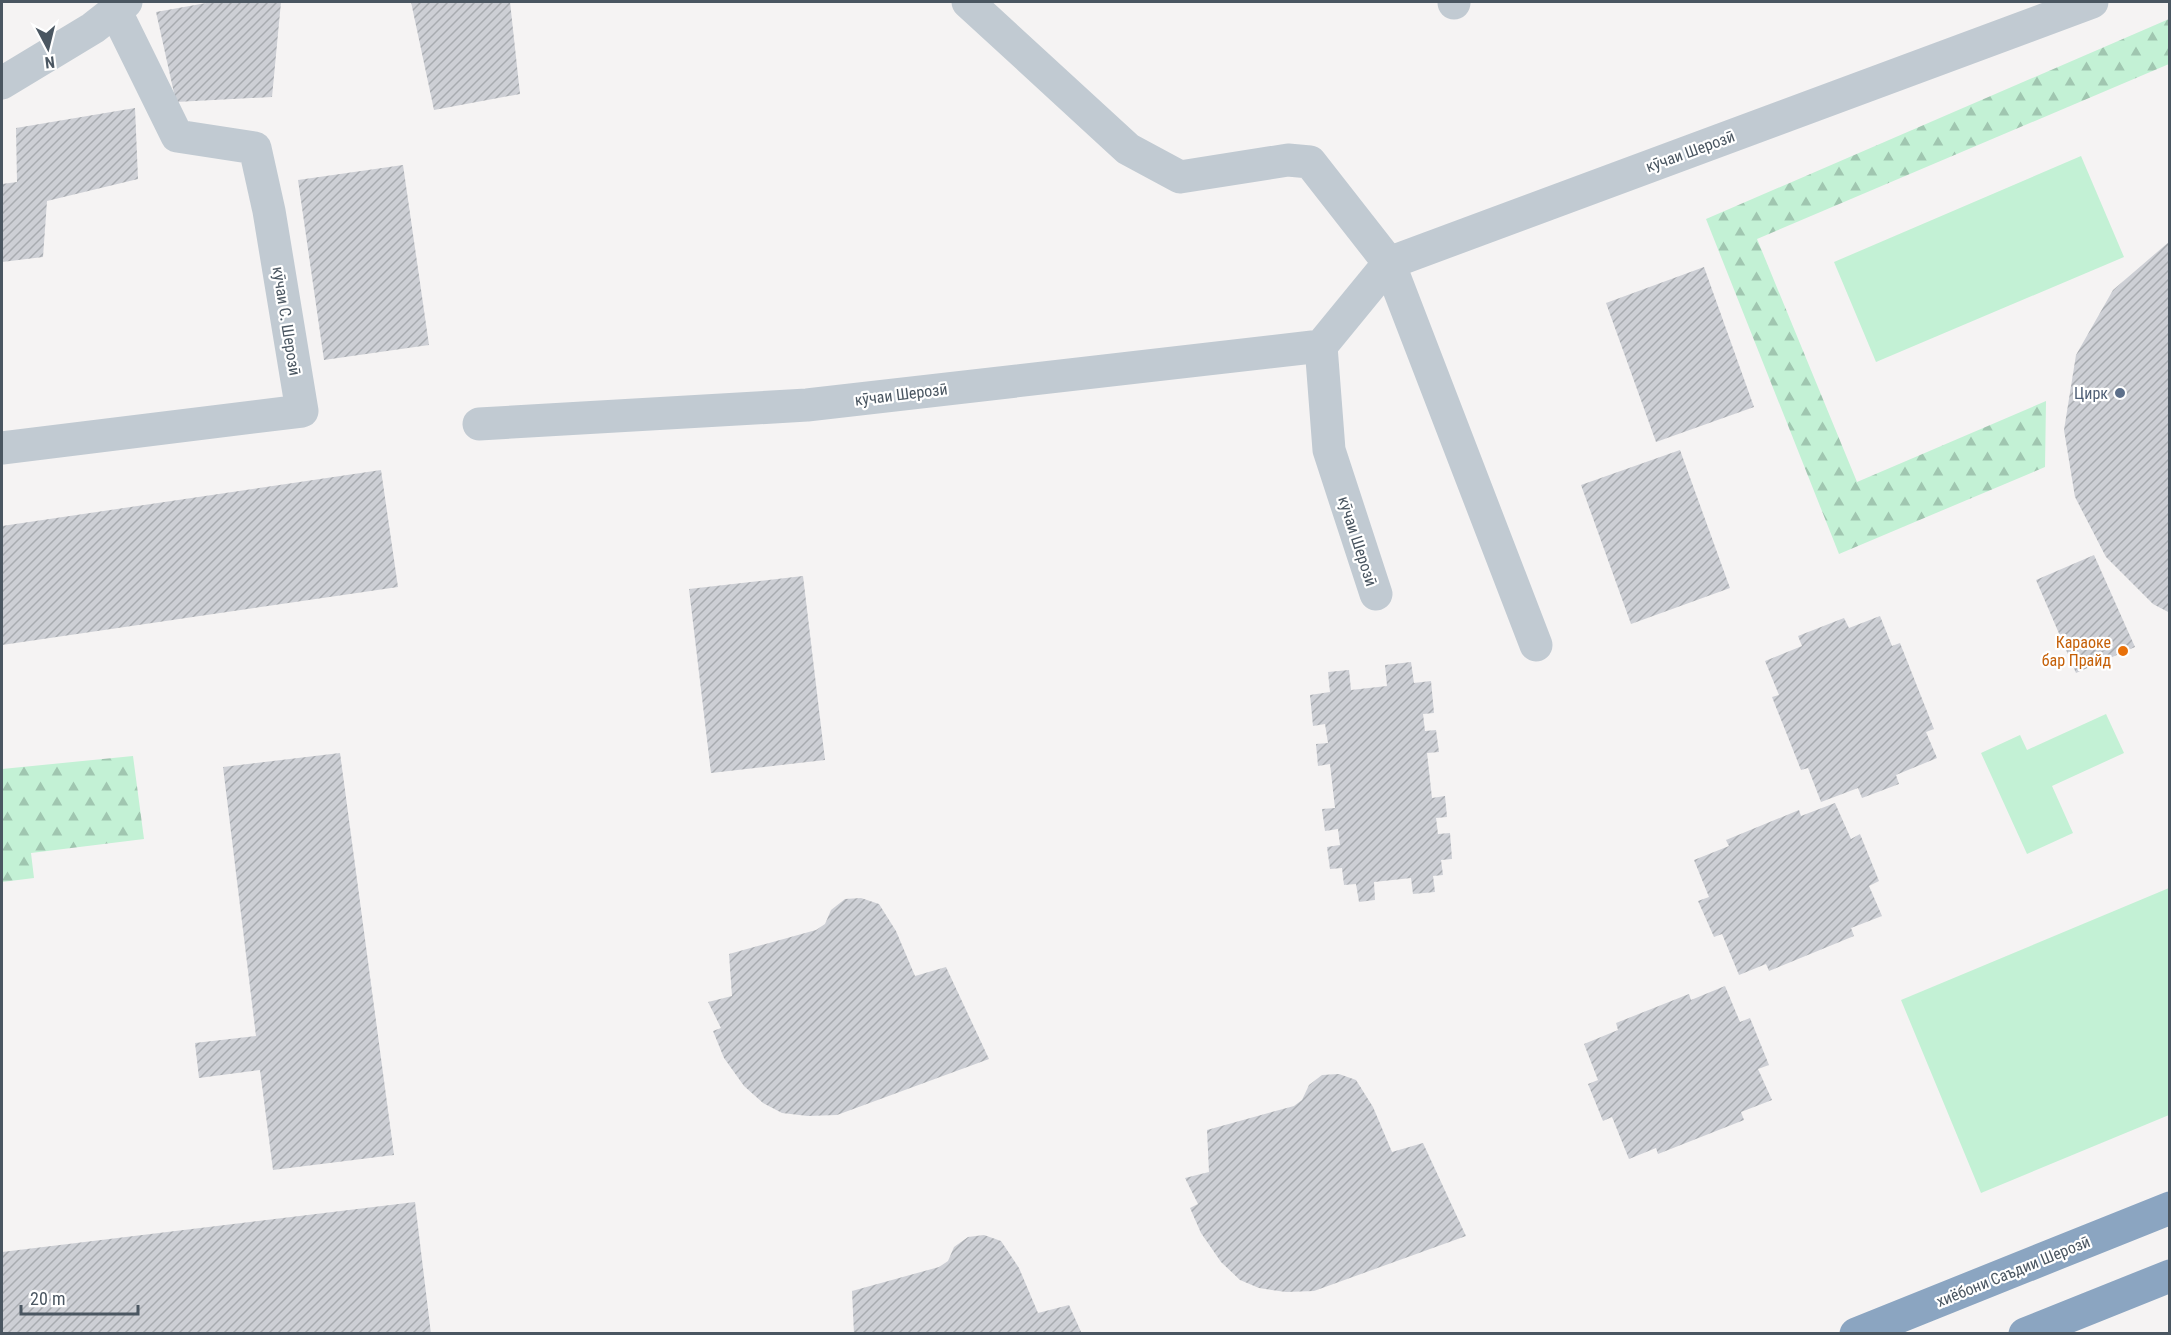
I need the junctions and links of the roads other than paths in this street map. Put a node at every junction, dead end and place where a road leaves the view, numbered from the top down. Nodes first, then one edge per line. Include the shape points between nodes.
1 (968, 2) edge
2 (2092, 2) edge
3 (120, 6) edge
4 (2, 83) edge
5 (1389, 263) junction
6 (1321, 346) junction
7 (479, 424) dead end
8 (2, 448) edge
9 (1376, 594) dead end
10 (1536, 645) dead end
11 (2169, 1208) edge
12 (2169, 1276) edge
13 (1856, 1334) edge
14 (2025, 1334) edge

1 - 5 lane via 1128,149 1180,177 1287,160 1310,162
2 - 5 lane, кӯчаи Шерозӣ
3 - 4 lane via 93,28
3 - 8 lane, кӯчаи С. Шерозӣ via 177,136 255,148 302,411
5 - 6 lane
5 - 10 lane
6 - 7 lane, кӯчаи Шерозӣ via 807,405
6 - 9 lane, кӯчаи Шерозӣ via 1329,450
11 - 13 highway, хиёбони Саъдии Шерозӣ
12 - 14 highway

